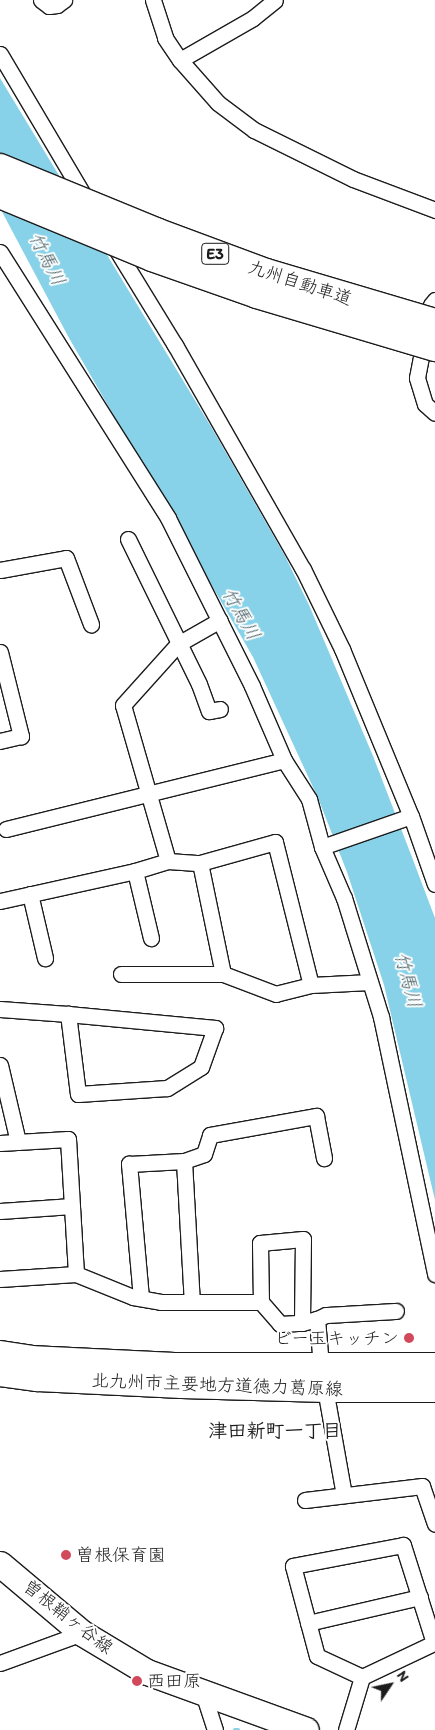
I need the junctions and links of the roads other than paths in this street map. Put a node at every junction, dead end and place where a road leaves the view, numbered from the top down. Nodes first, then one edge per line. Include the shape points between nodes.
1 (40, 0) edge
2 (64, 0) edge
3 (153, 0) edge
4 (275, 0) edge
5 (0, 54) edge
6 (180, 60) junction
7 (0, 168) edge
8 (0, 194) edge
9 (435, 210) edge
10 (0, 252) edge
11 (435, 300) edge
12 (435, 323) edge
13 (435, 347) edge
14 (435, 413) edge
15 (128, 539) dead end
16 (0, 570) edge
17 (220, 620) junction
18 (91, 624) dead end
19 (178, 644) junction
20 (0, 652) edge
21 (220, 709) dead end
22 (0, 742) edge
23 (284, 760) junction
24 (150, 793) junction
25 (412, 816) junction
26 (6, 829) dead end
27 (322, 847) junction
28 (168, 861) junction
29 (200, 863) junction
30 (135, 871) junction
31 (435, 884) edge
32 (30, 894) junction
33 (0, 901) edge
34 (151, 938) dead end
35 (45, 958) dead end
36 (122, 974) dead end
37 (223, 974) junction
38 (370, 982) junction
39 (311, 985) junction
40 (0, 1009) edge
41 (68, 1014) junction
42 (0, 1065) edge
43 (18, 1142) junction
44 (0, 1143) edge
45 (324, 1158) dead end
46 (184, 1161) junction
47 (72, 1206) junction
48 (0, 1211) edge
49 (76, 1274) junction
50 (435, 1274) edge
51 (0, 1279) edge
52 (141, 1298) junction
53 (192, 1302) junction
54 (262, 1302) junction
55 (396, 1311) dead end
56 (310, 1321) junction
57 (0, 1354) edge
58 (435, 1365) edge
59 (0, 1373) edge
60 (323, 1378) junction
61 (435, 1389) edge
62 (344, 1495) junction
63 (305, 1500) dead end
64 (435, 1524) edge
65 (0, 1564) edge
66 (420, 1596) junction
67 (308, 1623) junction
68 (82, 1633) junction
69 (0, 1663) edge
70 (362, 1677) junction
71 (203, 1692) junction
72 (216, 1730) edge
73 (306, 1730) edge
74 (346, 1730) edge

1 - 2 street via 49,6
3 - 6 street via 165,38
4 - 6 street via 253,18
5 - 25 street via 175,345 303,569 342,649
6 - 9 street via 218,103 254,130 352,179
7 - 12 highway, 九州自動車道 / E3, bridge via 266,273
8 - 13 highway, 九州自動車道 / E3, bridge via 152,257 257,294
10 - 17 street via 168,518
11 - 14 street via 431,305 417,378 425,404
15 - 19 street
16 - 18 street via 66,558
17 - 19 street
17 - 23 street
19 - 21 street via 209,711
19 - 24 street via 123,705
20 - 22 street via 21,736
23 - 24 street
23 - 27 street via 308,798
24 - 26 street
24 - 28 street
25 - 27 street
25 - 31 street
27 - 38 street via 344,898
28 - 29 street
28 - 30 street
29 - 37 street
29 - 39 street via 275,842
30 - 32 street
30 - 34 street
32 - 33 street
32 - 35 street
36 - 37 street
37 - 39 street via 276,994
38 - 39 street
38 - 50 street via 381,1017
40 - 41 street
41 - 41 street via 127,1020 215,1028 201,1067 167,1088 78,1094
42 - 43 street
43 - 44 street
43 - 47 street via 68,1139
45 - 46 street via 316,1116 210,1135 204,1154
46 - 52 street via 129,1164
46 - 53 street
47 - 48 street
47 - 49 street
49 - 51 street
49 - 52 street
52 - 53 street
53 - 54 street
54 - 56 street via 280,1324
54 - 56 street via 260,1243 303,1239
55 - 56 street via 326,1315
56 - 60 street
57 - 60 main road, 北九州市主要地方道徳力葛原線
58 - 60 main road, 北九州市主要地方道徳力葛原線
59 - 60 main road, 北九州市主要地方道徳力葛原線 via 181,1385
60 - 61 main road, 北九州市主要地方道徳力葛原線
60 - 62 street
62 - 63 street
62 - 64 street via 422,1486
65 - 68 main road, 曽根鞘ヶ谷線
66 - 67 street
66 - 67 street via 403,1545 293,1566
66 - 70 street via 434,1643
67 - 70 street via 317,1656
68 - 69 street
68 - 71 main road, 曽根鞘ヶ谷線 via 147,1672
70 - 74 street
71 - 72 street
71 - 73 main road, 曽根鞘ヶ谷線

